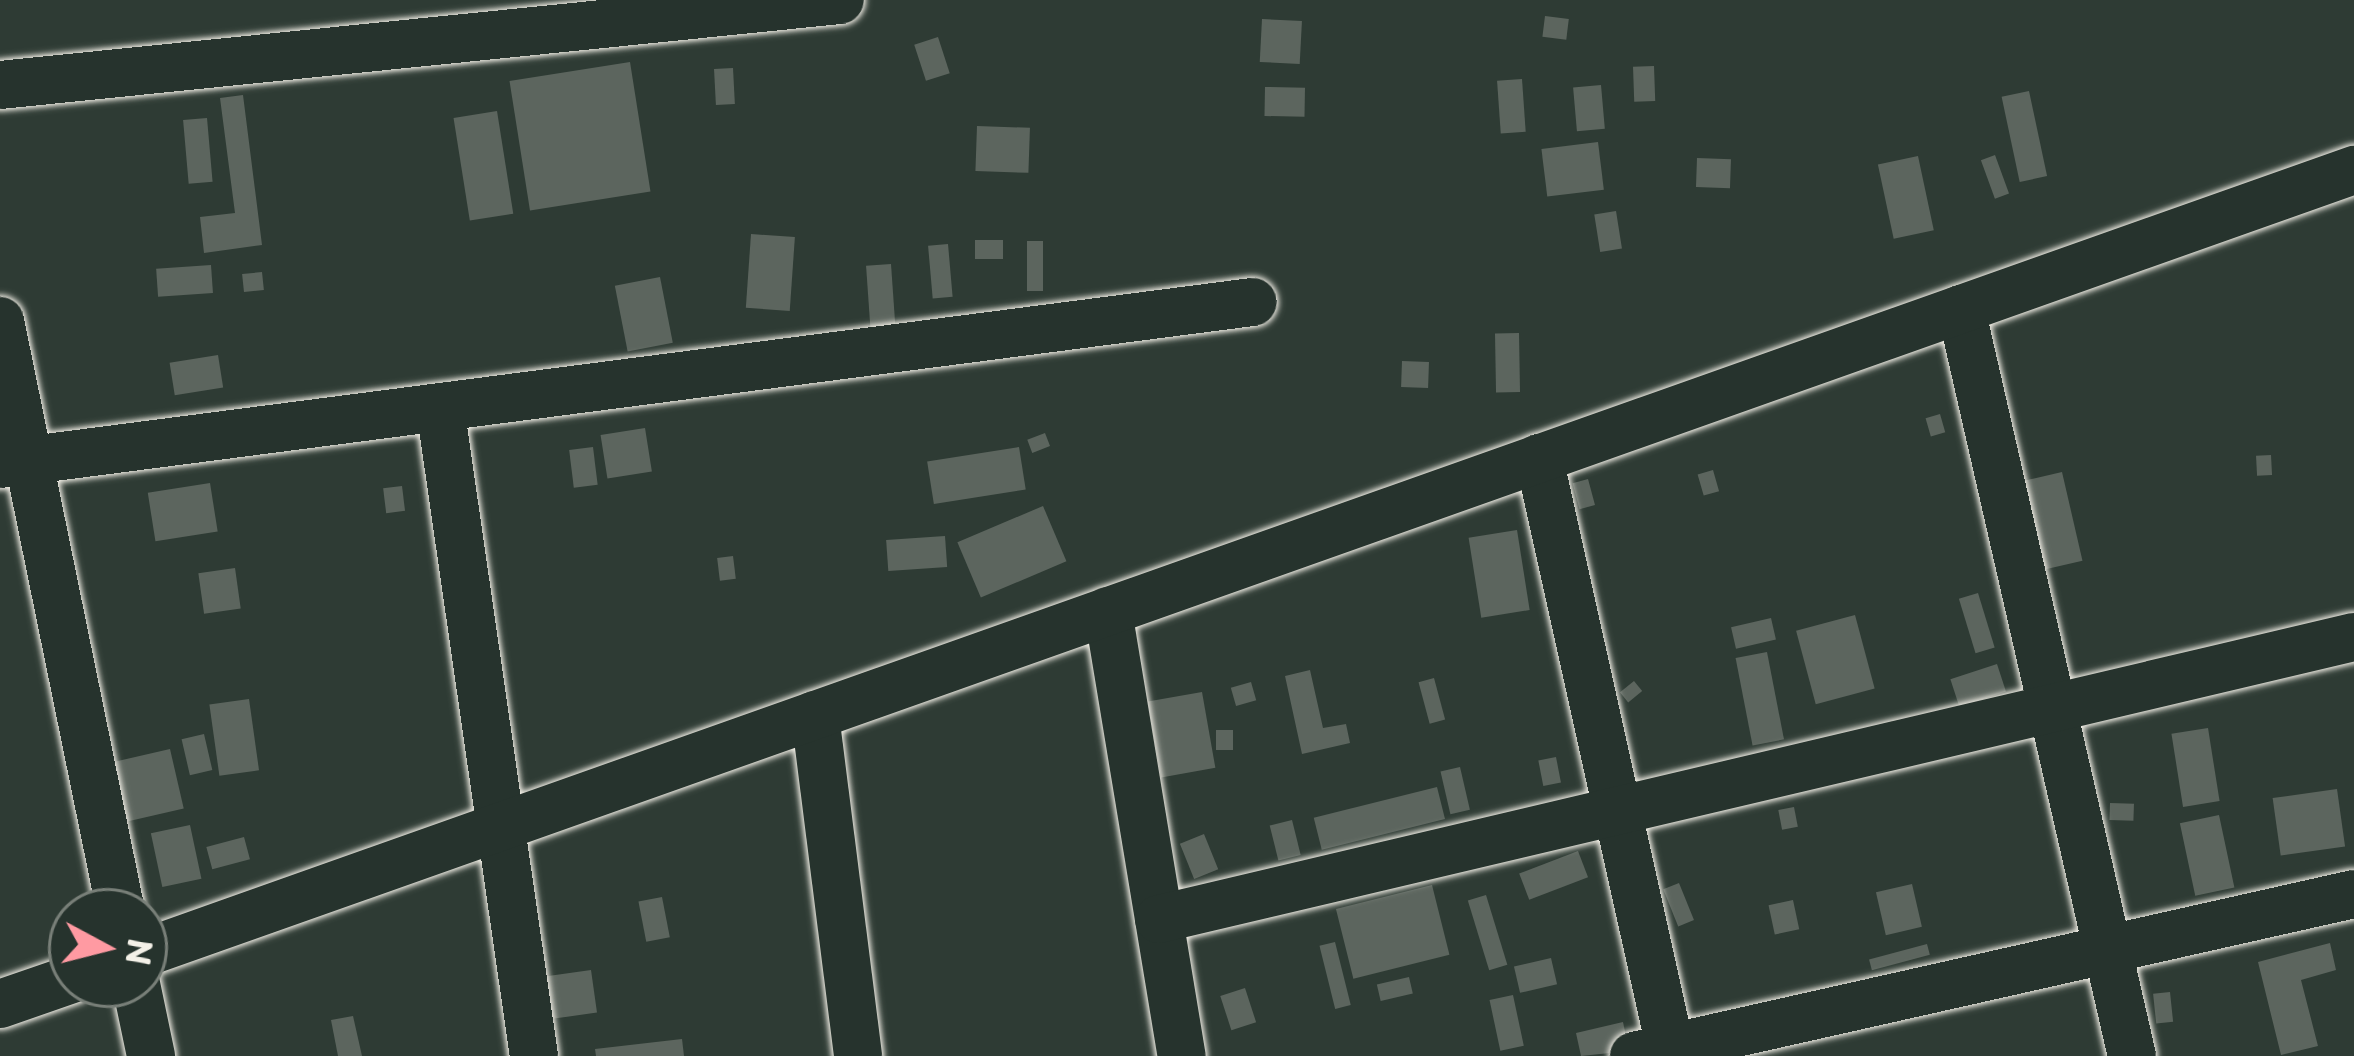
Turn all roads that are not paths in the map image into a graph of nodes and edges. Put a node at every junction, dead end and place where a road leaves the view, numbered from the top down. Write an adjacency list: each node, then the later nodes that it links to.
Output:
1 (840, 0): 2 (street)
2 (618, 10): 3 (street)
3 (0, 85)
4 (2354, 170): 6 (street)
5 (1253, 302): 8 (street)
6 (1960, 309): 9 (street); 13 (street)
7 (0, 321): 10 (street)
8 (440, 407): 10 (street); 16 (street)
9 (1539, 458): 11 (street); 15 (street)
10 (14, 462): 17 (street)
11 (1108, 611): 14 (street); 19 (street)
12 (2354, 637): 13 (street)
13 (2052, 708): 15 (street); 21 (street)
14 (815, 715): 16 (street); 28 (street)
15 (1618, 810): 19 (street); 25 (street)
16 (502, 826): 20 (street); 27 (street)
17 (116, 888)
18 (2354, 894): 21 (street)
19 (1159, 919): 29 (street)
20 (168, 944)
21 (2107, 950): 25 (street); 30 (street)
22 (48, 987): 23 (street)
23 (0, 1004)
24 (141, 1008): 26 (street)
25 (1659, 1053)
26 (151, 1056)
27 (534, 1056)
28 (858, 1056)
29 (1182, 1056)
30 (2132, 1056)

